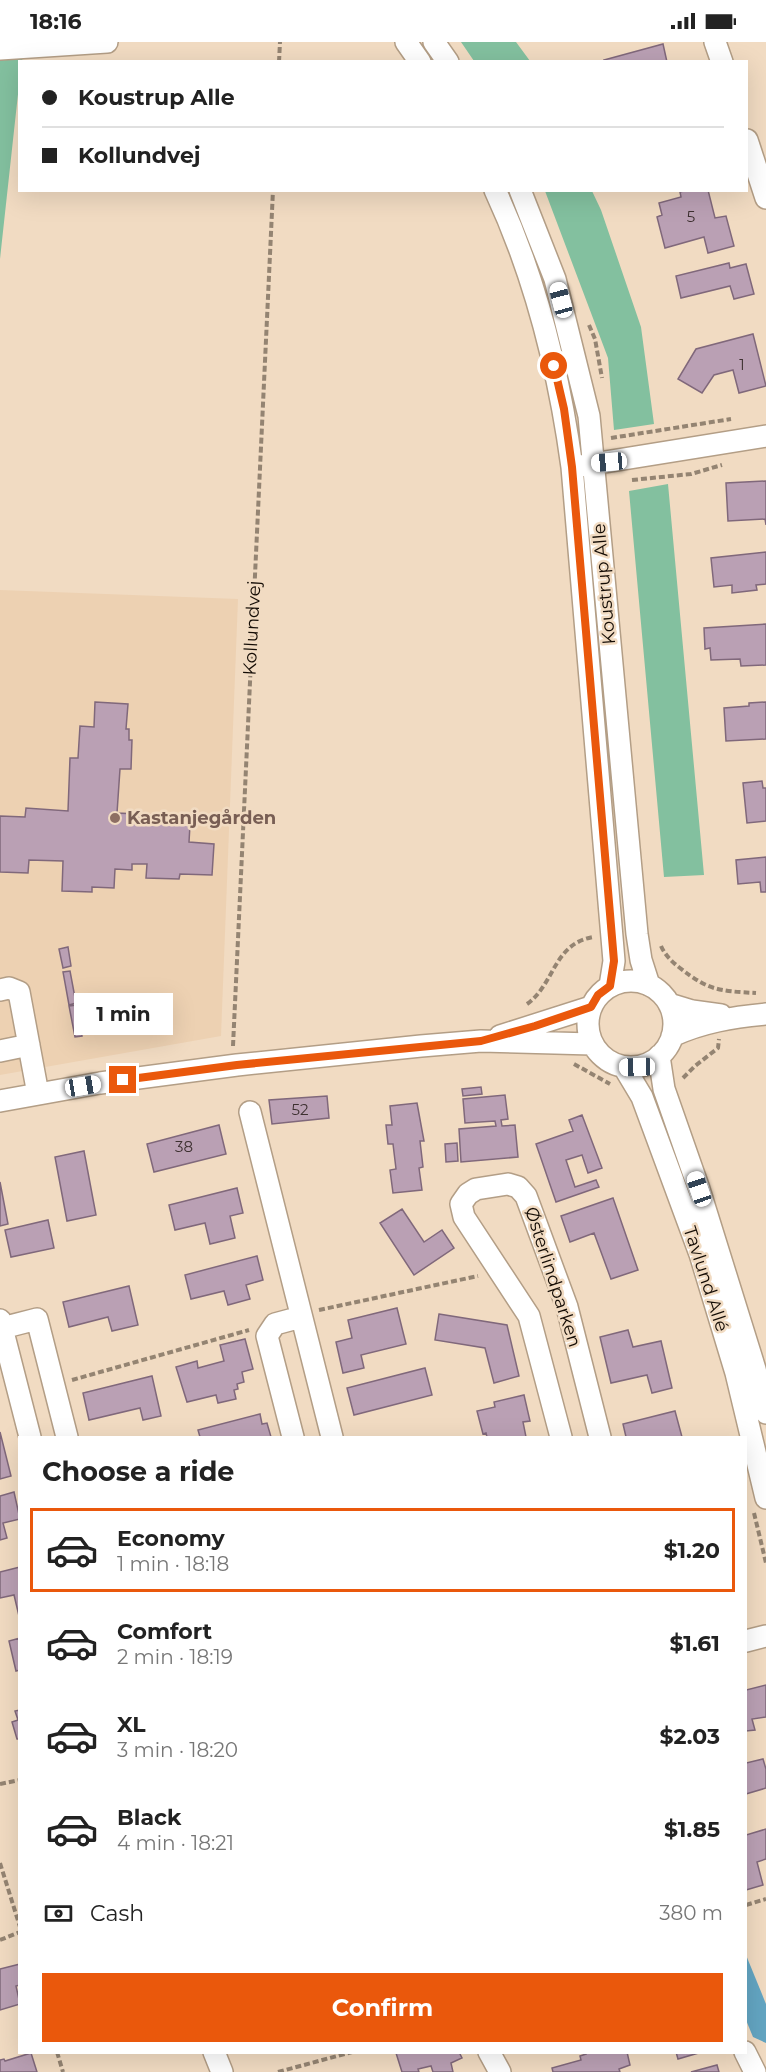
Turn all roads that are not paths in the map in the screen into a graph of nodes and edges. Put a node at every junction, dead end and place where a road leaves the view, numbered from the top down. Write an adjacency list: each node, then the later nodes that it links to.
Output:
1 (107, 42): 5 (street)
2 (406, 42): 6 (street)
3 (434, 42): 7 (street)
4 (715, 42): 8 (street)
5 (0, 49)
6 (419, 60)
7 (447, 60)
8 (721, 60)
9 (748, 143): 12 (street)
10 (496, 192): 14 (street, Koustrup Alle)
11 (521, 192): 14 (street, Koustrup Alle)
12 (766, 198)
13 (766, 436): 14 (street)
14 (583, 465): 15 (street, Koustrup Alle); 16 (street, Koustrup Alle)
15 (649, 985): 16 (street); 18 (street)
16 (610, 986): 19 (street)
17 (0, 990): 25 (street)
18 (669, 1004): 21 (street); 22 (street)
19 (591, 1007): 23 (street); 24 (street)
20 (766, 1014): 21 (street)
21 (723, 1018): 22 (street)
22 (672, 1036): 27 (street)
23 (481, 1041): 24 (street); 30 (street)
24 (592, 1044): 28 (street)
25 (29, 1045): 26 (street); 30 (street)
26 (0, 1051)
27 (659, 1056): 28 (street); 34 (street, Tavlund Allé)
28 (624, 1067): 34 (street, Tavlund Allé)
29 (6, 1093): 30 (street)
30 (38, 1094)
31 (250, 1112): 32 (street)
32 (302, 1317): 38 (street); 39 (street)
33 (1, 1324): 36 (street); 37 (street)
34 (752, 1370): 35 (street, Tavlund Allé); 42 (street, Tavlund Allé)
35 (766, 1413)
36 (30, 1436)
37 (67, 1436)
38 (293, 1436)
39 (332, 1436)
40 (561, 1436): 41 (street, Østerlindparken)
41 (600, 1436)
42 (760, 1505)
43 (766, 1636): 44 (street)
44 (747, 1641)
45 (215, 2054): 48 (street)
46 (490, 2054): 49 (street)
47 (747, 2054): 50 (street)
48 (222, 2072)
49 (500, 2072)
50 (755, 2072)

